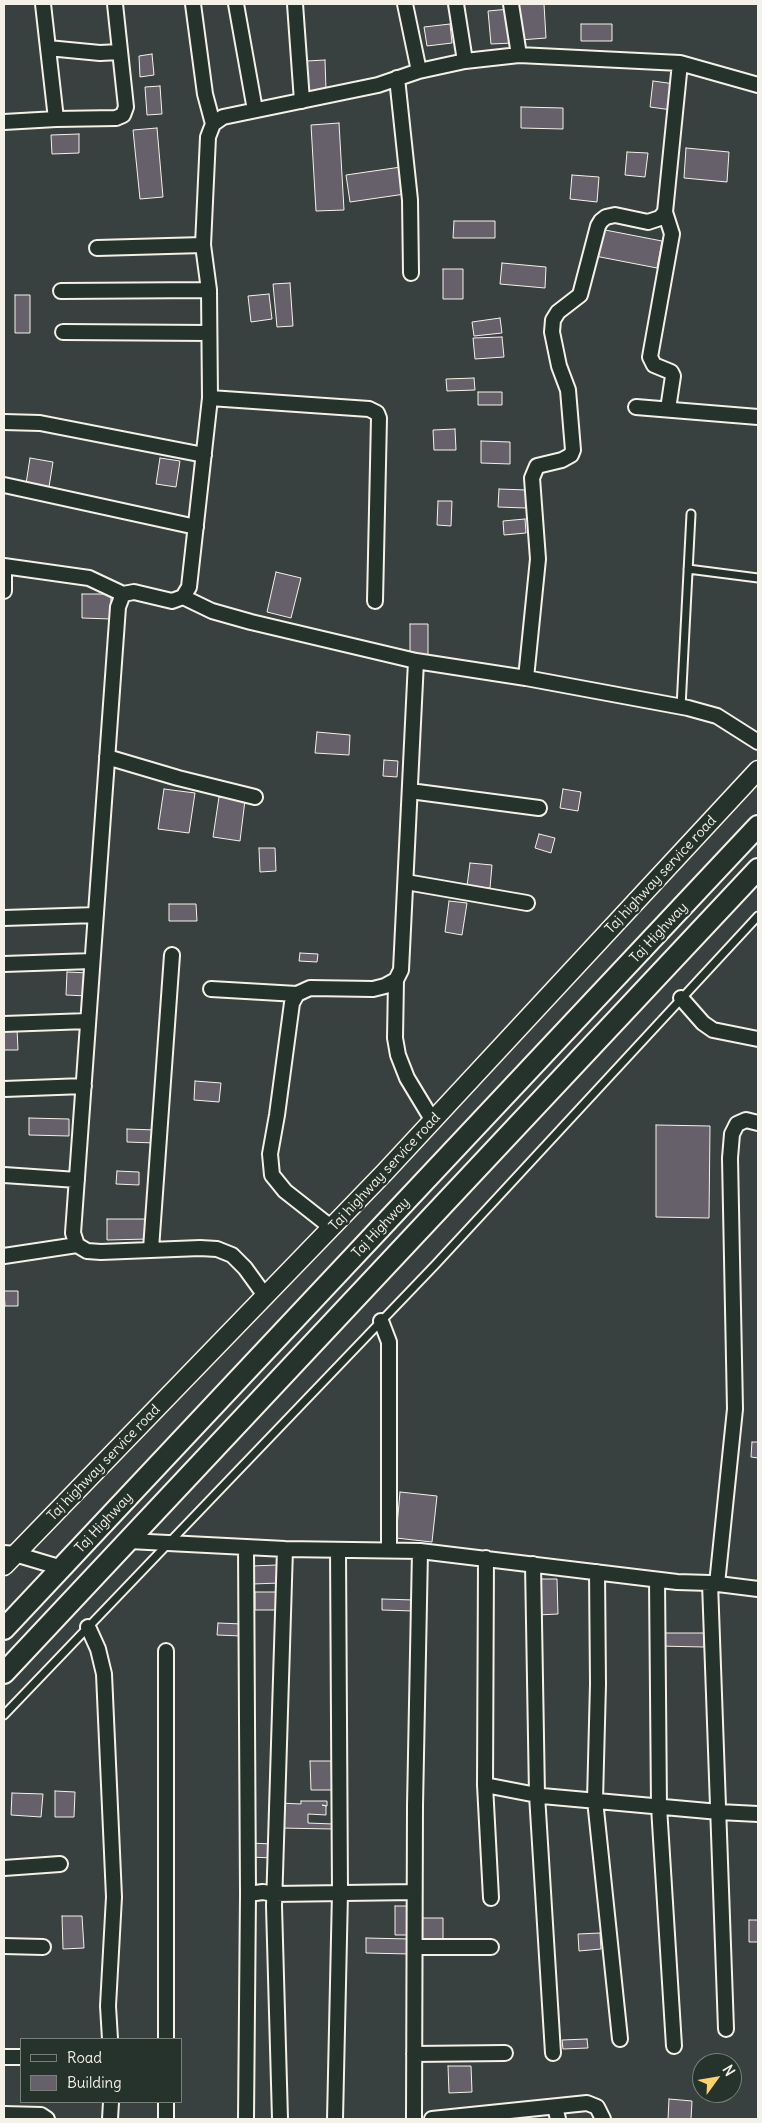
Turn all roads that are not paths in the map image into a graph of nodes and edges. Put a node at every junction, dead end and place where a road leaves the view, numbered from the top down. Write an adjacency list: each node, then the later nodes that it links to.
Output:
1 (43, 4): 9 (street)
2 (116, 4): 10 (street)
3 (193, 4): 21 (street)
4 (236, 4): 18 (street)
5 (295, 4): 17 (street)
6 (404, 4): 14 (street)
7 (456, 4): 12 (street)
8 (511, 4): 11 (street)
9 (48, 48): 10 (street); 19 (street)
10 (120, 52): 19 (street)
11 (519, 55): 12 (street); 13 (street)
12 (465, 61): 14 (street)
13 (680, 63): 16 (street); 22 (street)
14 (419, 71): 15 (street)
15 (397, 78): 17 (street); 25 (street)
16 (758, 85)
17 (302, 101): 18 (street)
18 (256, 110): 21 (street)
19 (56, 118): 20 (street)
20 (4, 122)
21 (213, 124): 23 (street)
22 (666, 212): 32 (street); 47 (street)
23 (203, 245): 24 (street); 26 (street)
24 (97, 248)
25 (411, 273)
26 (209, 290): 27 (street); 29 (street)
27 (61, 291)
28 (63, 332): 29 (street)
29 (209, 333): 30 (street)
30 (210, 398): 35 (street); 45 (street)
31 (636, 406): 32 (street)
32 (668, 409): 33 (street)
33 (758, 418)
34 (4, 422): 35 (street)
35 (204, 455): 38 (street)
36 (4, 485): 38 (street)
37 (692, 514): 40 (lane)
38 (196, 527): 44 (street)
39 (4, 567): 42 (street); 43 (street)
40 (688, 569): 41 (lane); 48 (lane)
41 (758, 578)
42 (4, 591)
43 (123, 594): 44 (street); 50 (street)
44 (183, 597): 46 (street)
45 (375, 601)
46 (416, 661): 47 (street); 52 (street)
47 (526, 678): 48 (street)
48 (681, 707): 49 (street)
49 (758, 742)
50 (107, 757): 53 (street); 59 (street)
51 (758, 770): 74 (street, Taj highway service road)
52 (410, 791): 54 (street); 57 (street)
53 (255, 797)
54 (539, 808)
55 (758, 826): 94 (main road, Taj Highway)
56 (758, 869): 84 (main road)
57 (406, 882): 58 (street); 65 (street)
58 (527, 903)
59 (96, 915): 61 (street); 63 (street)
60 (758, 916): 68 (lane)
61 (4, 918)
62 (172, 955): 80 (street)
63 (92, 961): 64 (street); 69 (street)
64 (4, 964)
65 (396, 980): 67 (street); 74 (street)
66 (211, 989): 67 (street)
67 (297, 994): 78 (street)
68 (681, 998): 71 (street); 83 (lane)
69 (88, 1021): 70 (street); 72 (street)
70 (4, 1024)
71 (758, 1039)
72 (84, 1086): 73 (street); 77 (street)
73 (4, 1089)
74 (433, 1120): 78 (street, Taj highway service road)
75 (758, 1123): 97 (street)
76 (4, 1175): 77 (street)
77 (77, 1180): 79 (street)
78 (332, 1228): 82 (street, Taj highway service road)
79 (77, 1245): 80 (street); 81 (street)
80 (151, 1249): 82 (street)
81 (4, 1256)
82 (266, 1297): 91 (street, Taj highway service road)
83 (381, 1321): 85 (lane); 89 (street)
84 (129, 1540): 85 (street); 102 (main road)
85 (168, 1543): 86 (street); 99 (lane)
86 (246, 1546): 87 (street); 114 (street)
87 (285, 1548): 88 (street); 115 (street)
88 (338, 1550): 89 (street); 113 (street)
89 (389, 1550): 90 (street)
90 (420, 1551): 92 (street); 112 (street)
91 (7, 1558): 94 (street)
92 (486, 1558): 93 (street); 104 (street)
93 (533, 1564): 95 (street); 105 (street)
94 (62, 1568): 100 (main road, Taj Highway)
95 (597, 1572): 96 (street); 106 (street)
96 (657, 1580): 97 (street); 107 (street)
97 (714, 1584): 98 (street); 108 (street)
98 (758, 1589)
99 (88, 1627): 103 (lane); 122 (street)
100 (4, 1629)
101 (166, 1650): 123 (street)
102 (4, 1673)
103 (4, 1715)
104 (485, 1785): 105 (street); 116 (street)
105 (537, 1795): 106 (street); 127 (street)
106 (596, 1800): 107 (street); 124 (street)
107 (659, 1807): 108 (street); 125 (street)
108 (719, 1812): 109 (street); 121 (street)
109 (758, 1814)
110 (60, 1864): 111 (street)
111 (4, 1868)
112 (414, 1892): 113 (street); 119 (street)
113 (340, 1893): 115 (street); 140 (street)
114 (248, 1894): 115 (street); 138 (street)
115 (274, 1894): 139 (street)
116 (491, 1898)
117 (4, 1946): 118 (street)
118 (43, 1947)
119 (415, 1947): 120 (street); 128 (street)
120 (491, 1947)
121 (726, 2029)
122 (110, 2038)
123 (166, 2038)
124 (620, 2039)
125 (674, 2046)
126 (505, 2053): 128 (street)
127 (553, 2053)
128 (414, 2054): 141 (street)
129 (4, 2057): 130 (street)
130 (20, 2057)
131 (111, 2103): 136 (street)
132 (166, 2103): 137 (street)
133 (557, 2113): 142 (street); 143 (street)
134 (4, 2114): 135 (street)
135 (47, 2119)
136 (110, 2119)
137 (166, 2119)
138 (246, 2119)
139 (280, 2119)
140 (335, 2119)
141 (414, 2119)
142 (432, 2119)
143 (603, 2119)

